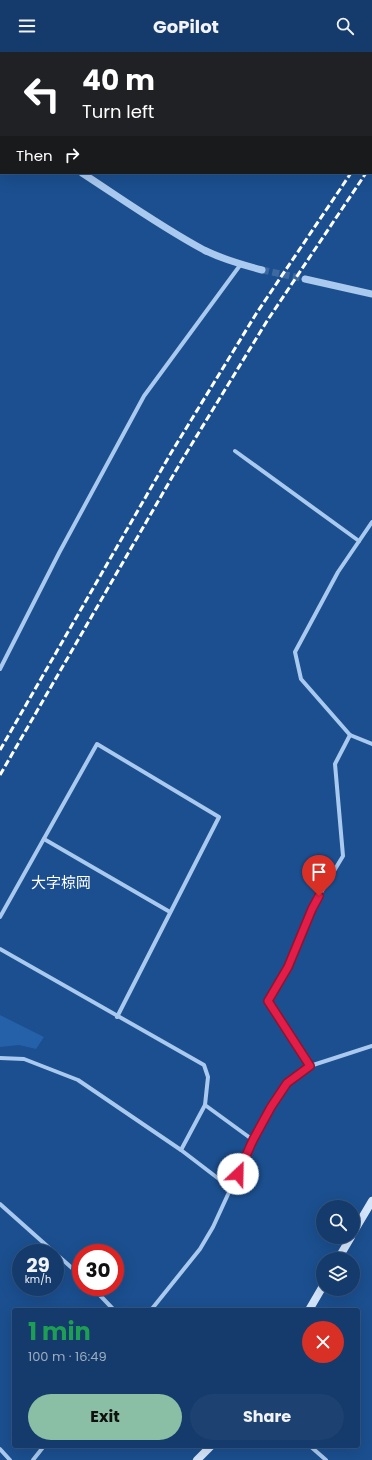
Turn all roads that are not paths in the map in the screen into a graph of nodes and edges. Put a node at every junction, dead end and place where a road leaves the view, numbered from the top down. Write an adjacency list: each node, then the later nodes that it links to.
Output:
1 (84, 174): 2 (street)
2 (240, 264): 3 (street); 9 (street)
3 (262, 270)
4 (305, 279): 5 (street)
5 (372, 294)
6 (235, 451): 8 (street)
7 (372, 522): 8 (street)
8 (359, 541): 10 (street)
9 (0, 669)
10 (350, 735): 11 (street); 19 (street)
11 (372, 744)
12 (44, 839): 13 (street); 13 (street); 14 (street)
13 (170, 912): 16 (street)
14 (0, 918)
15 (0, 949): 16 (street)
16 (117, 1017): 20 (street)
17 (372, 1046): 19 (street)
18 (0, 1058): 22 (street)
19 (310, 1066): 21 (street)
20 (205, 1105): 21 (street); 22 (street)
21 (253, 1140): 23 (street)
22 (181, 1150): 23 (street)
23 (232, 1189): 33 (street)
24 (372, 1201): 26 (main road)
25 (0, 1204): 27 (street)
26 (360, 1221)
27 (45, 1244)
28 (64, 1261): 29 (street)
29 (72, 1268)
30 (101, 1296): 32 (street)
31 (317, 1296): 34 (main road)
32 (112, 1308)
33 (153, 1308)
34 (310, 1308)
35 (42, 1448): 40 (street)
36 (209, 1448): 41 (main road)
37 (312, 1448): 42 (street)
38 (0, 1449): 39 (street)
39 (10, 1460)
40 (33, 1460)
41 (197, 1460)
42 (326, 1460)

